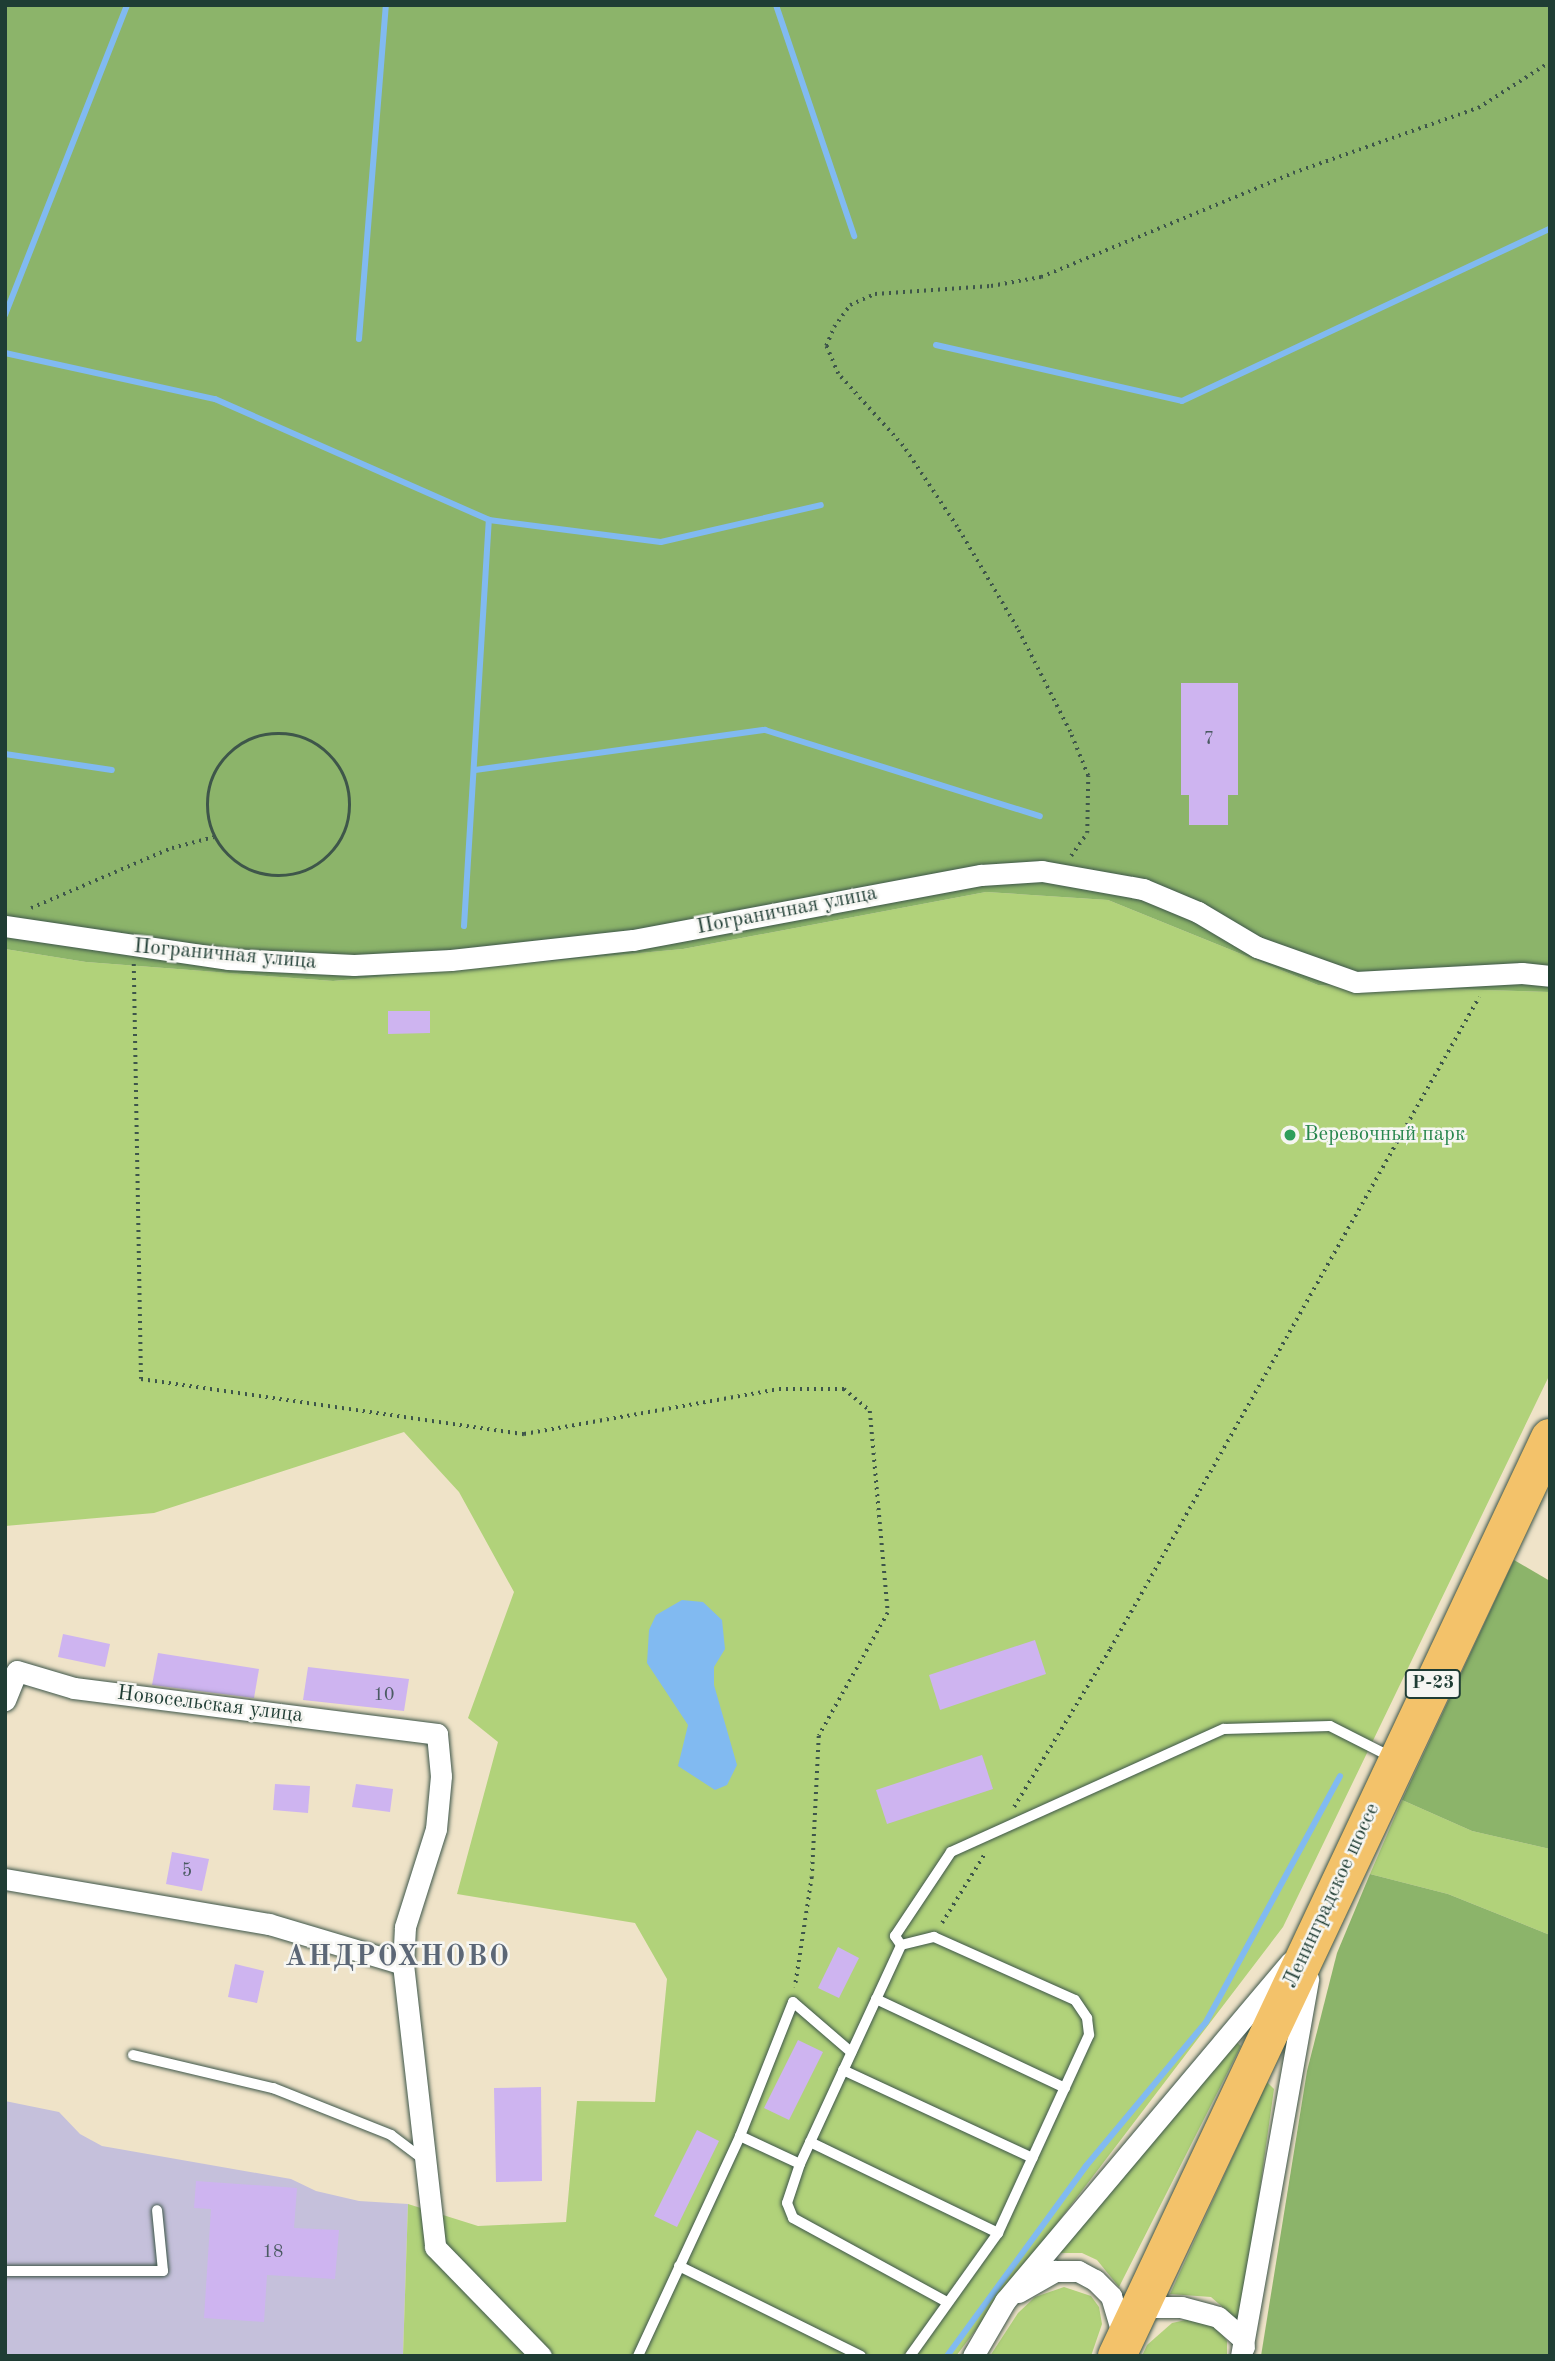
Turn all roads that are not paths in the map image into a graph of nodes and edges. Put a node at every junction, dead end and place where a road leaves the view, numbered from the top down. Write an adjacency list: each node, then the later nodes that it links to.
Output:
1 (5, 926): 2 (street, Пограничная улица)
2 (1550, 976)
3 (1550, 1438): 5 (highway, Ленинградское шоссе / Р-23)
4 (5, 1700): 9 (street, Новосельская улица)
5 (1397, 1760): 7 (highway, Ленинградское шоссе / Р-23); 8 (lane)
6 (5, 1878): 9 (street)
7 (1316, 1930): 24 (street); 26 (highway, Ленинградское шоссе / Р-23); 27 (street)
8 (901, 1945): 10 (lane); 14 (lane)
9 (403, 1964): 17 (street)
10 (876, 1999): 11 (lane); 14 (lane)
11 (851, 2052): 13 (lane); 15 (lane)
12 (133, 2054): 17 (lane)
13 (843, 2070): 16 (lane); 18 (lane)
14 (1065, 2088): 18 (lane)
15 (740, 2136): 19 (lane); 22 (lane)
16 (810, 2142): 19 (lane); 21 (lane)
17 (421, 2158): 28 (street)
18 (1033, 2158): 21 (lane)
19 (800, 2164): 25 (lane)
20 (157, 2210): 23 (lane)
21 (998, 2233): 25 (lane)
22 (679, 2266): 29 (lane); 30 (lane)
23 (5, 2271)
24 (1005, 2301): 26 (street); 32 (street)
25 (947, 2302): 31 (lane)
26 (1127, 2334): 27 (street)
27 (1243, 2351)
28 (533, 2354)
29 (638, 2356)
30 (861, 2356)
31 (910, 2356)
32 (973, 2356)

